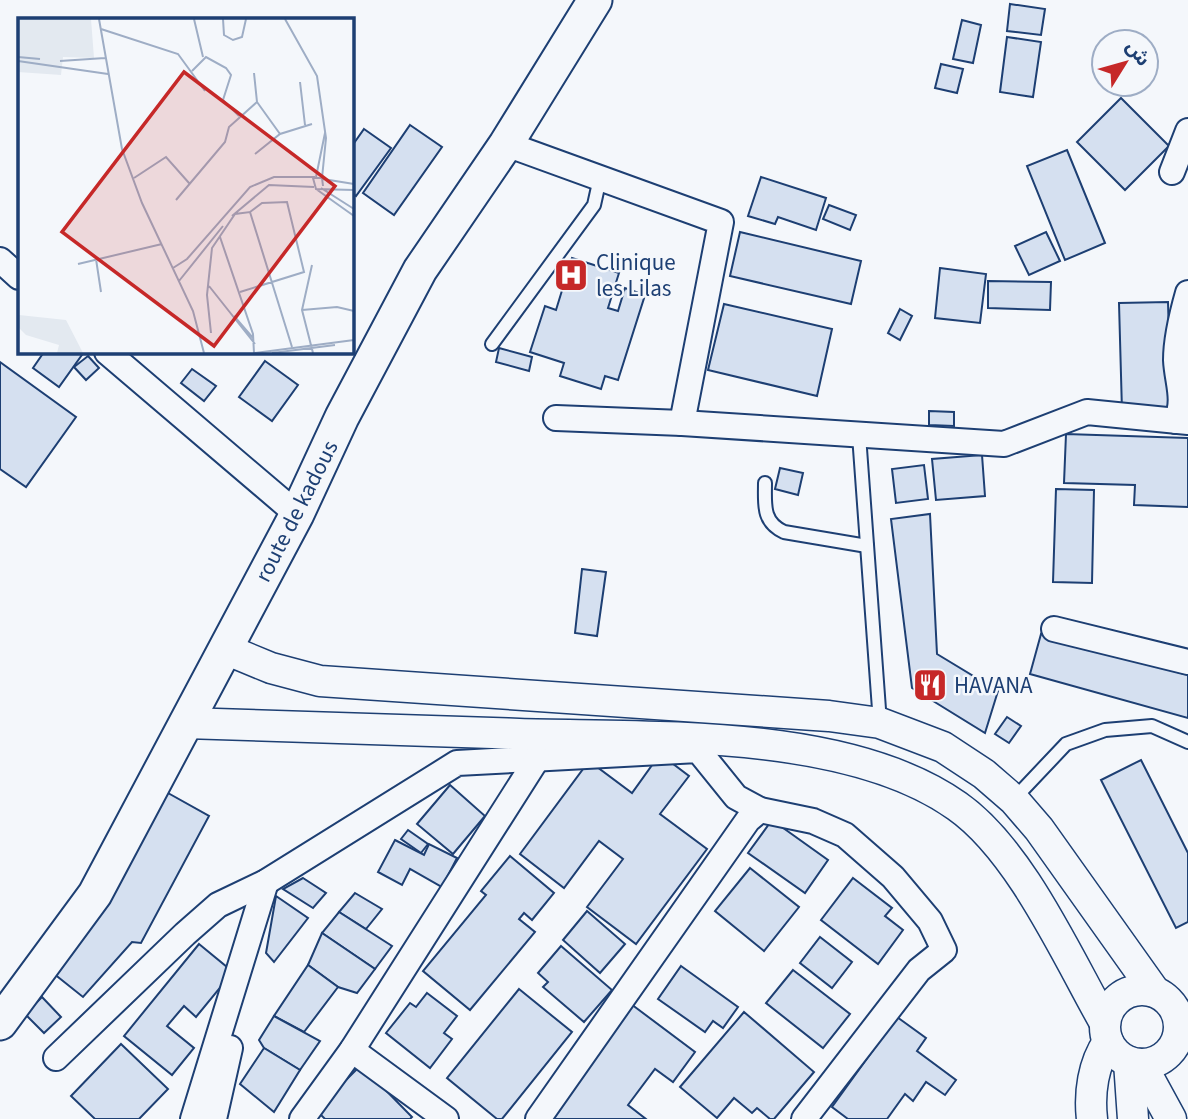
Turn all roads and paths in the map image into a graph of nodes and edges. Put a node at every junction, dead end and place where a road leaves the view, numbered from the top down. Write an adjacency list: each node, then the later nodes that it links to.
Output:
1 (595, 0): 3 (main road, route de kadous)
2 (1188, 131): 4 (street)
3 (506, 144): 5 (street); 16 (main road, route de kadous)
4 (1172, 172)
5 (600, 178): 9 (lane); 13 (street)
6 (0, 260): 7 (street)
7 (18, 276)
8 (1188, 293): 12 (street)
9 (492, 344)
10 (109, 354): 16 (street)
11 (556, 418): 13 (street)
12 (1182, 422): 14 (street)
13 (682, 423): 14 (street)
14 (859, 435): 17 (lane)
15 (765, 483): 17 (lane)
16 (298, 514): 19 (main road, route de kadous)
17 (867, 546): 22 (lane)
18 (1054, 629): 20 (street)
19 (225, 649): 21 (main road, route de kadous); 22 (street)
20 (1188, 662)
21 (185, 723): 29 (main road, route de kadous); 31 (street)
22 (880, 723): 25 (street)
23 (1188, 742): 25 (lane)
24 (537, 759): 26 (street); 27 (street); 32 (street)
25 (1014, 800): 28 (street)
26 (760, 810): 38 (street); 39 (street)
27 (266, 882): 33 (street); 34 (street); 35 (street)
28 (1168, 991): 30 (street); 31 (street)
29 (0, 1023)
30 (1183, 1038): 31 (street)
31 (1121, 1048): 40 (street); 41 (street); 42 (street)
32 (352, 1050): 36 (street); 37 (street)
33 (57, 1058)
34 (193, 1119)
35 (214, 1119)
36 (302, 1119)
37 (446, 1119)
38 (538, 1119)
39 (804, 1119)
40 (1092, 1119)
41 (1133, 1119)
42 (1171, 1119)

